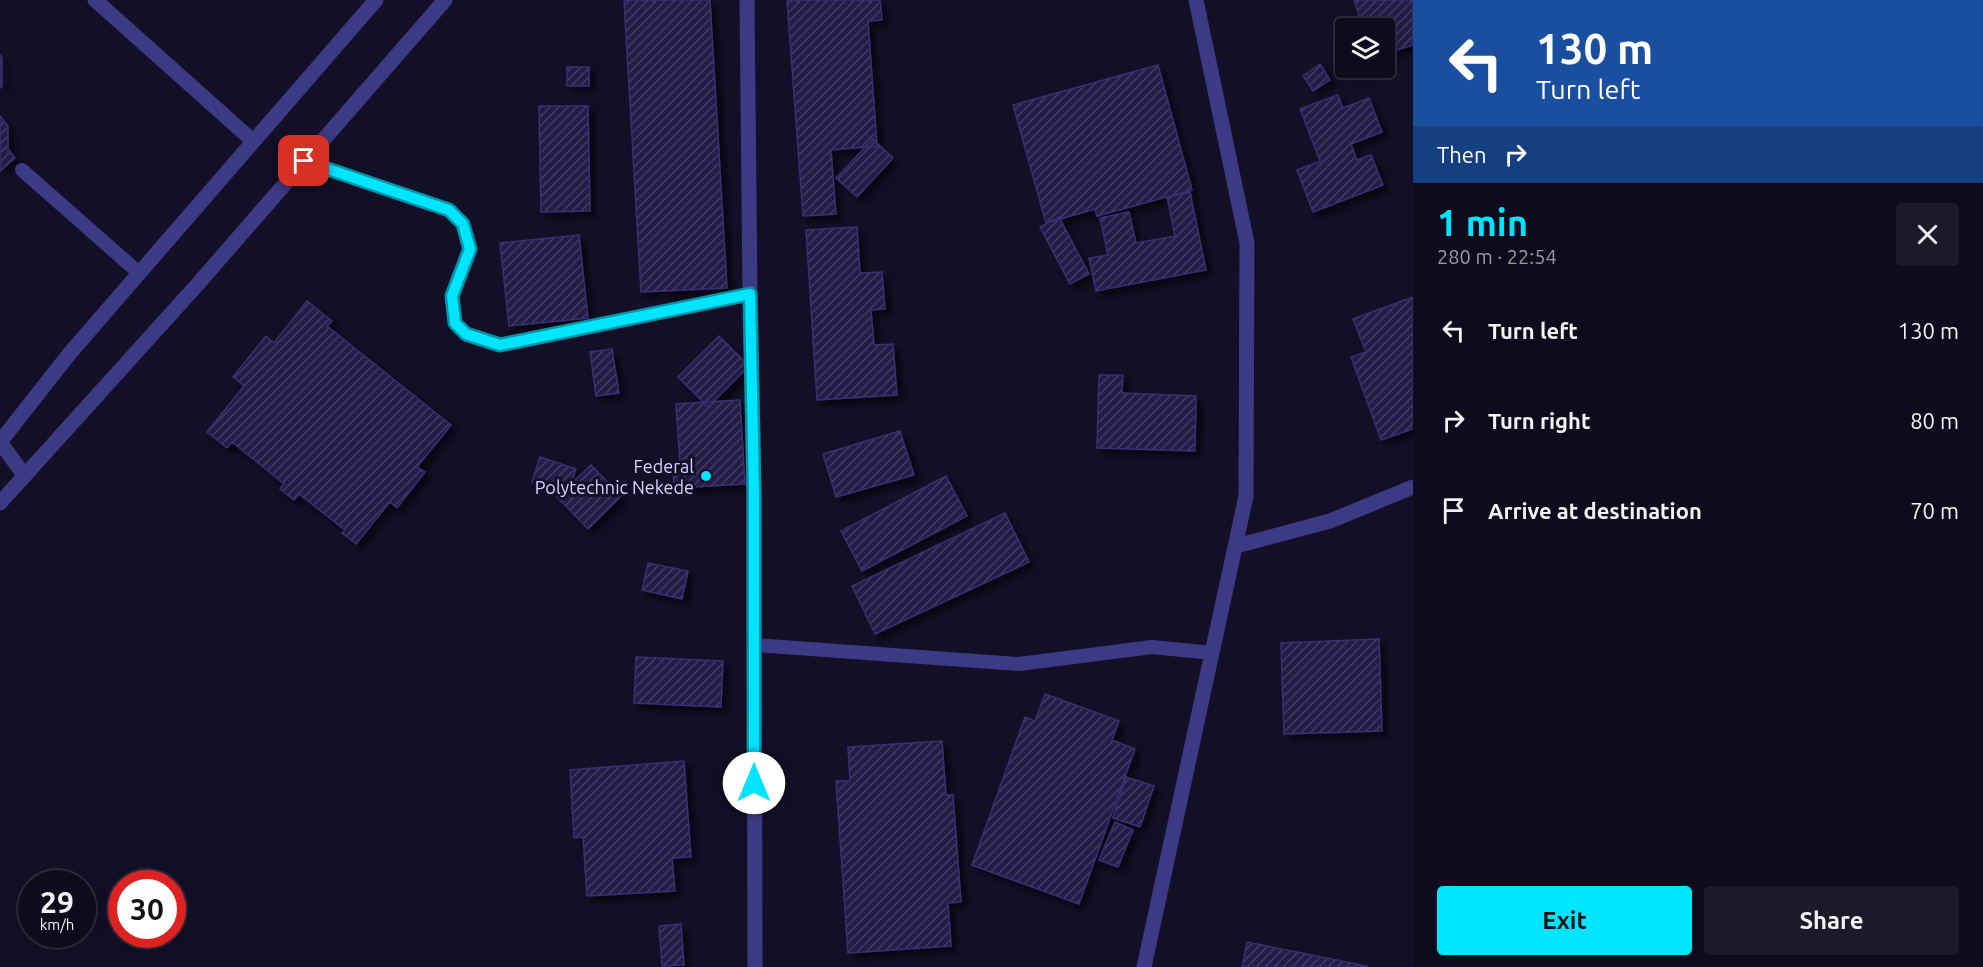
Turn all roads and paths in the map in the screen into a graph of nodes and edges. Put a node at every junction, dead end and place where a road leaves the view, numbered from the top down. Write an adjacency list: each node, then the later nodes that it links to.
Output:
1 (95, 0): 6 (street)
2 (376, 0): 6 (street)
3 (445, 0): 7 (street)
4 (747, 0): 10 (street)
5 (1196, 0): 15 (street)
6 (254, 141): 9 (street)
7 (304, 161): 10 (lane); 12 (street)
8 (22, 170): 9 (lane)
9 (139, 273): 11 (street)
10 (750, 294): 16 (street)
11 (0, 442): 12 (street)
12 (24, 475): 14 (street)
13 (1412, 488): 15 (street)
14 (0, 503)
15 (1236, 546): 17 (street)
16 (754, 645): 17 (lane); 18 (street)
17 (1212, 653): 19 (street)
18 (755, 967)
19 (1144, 967)

